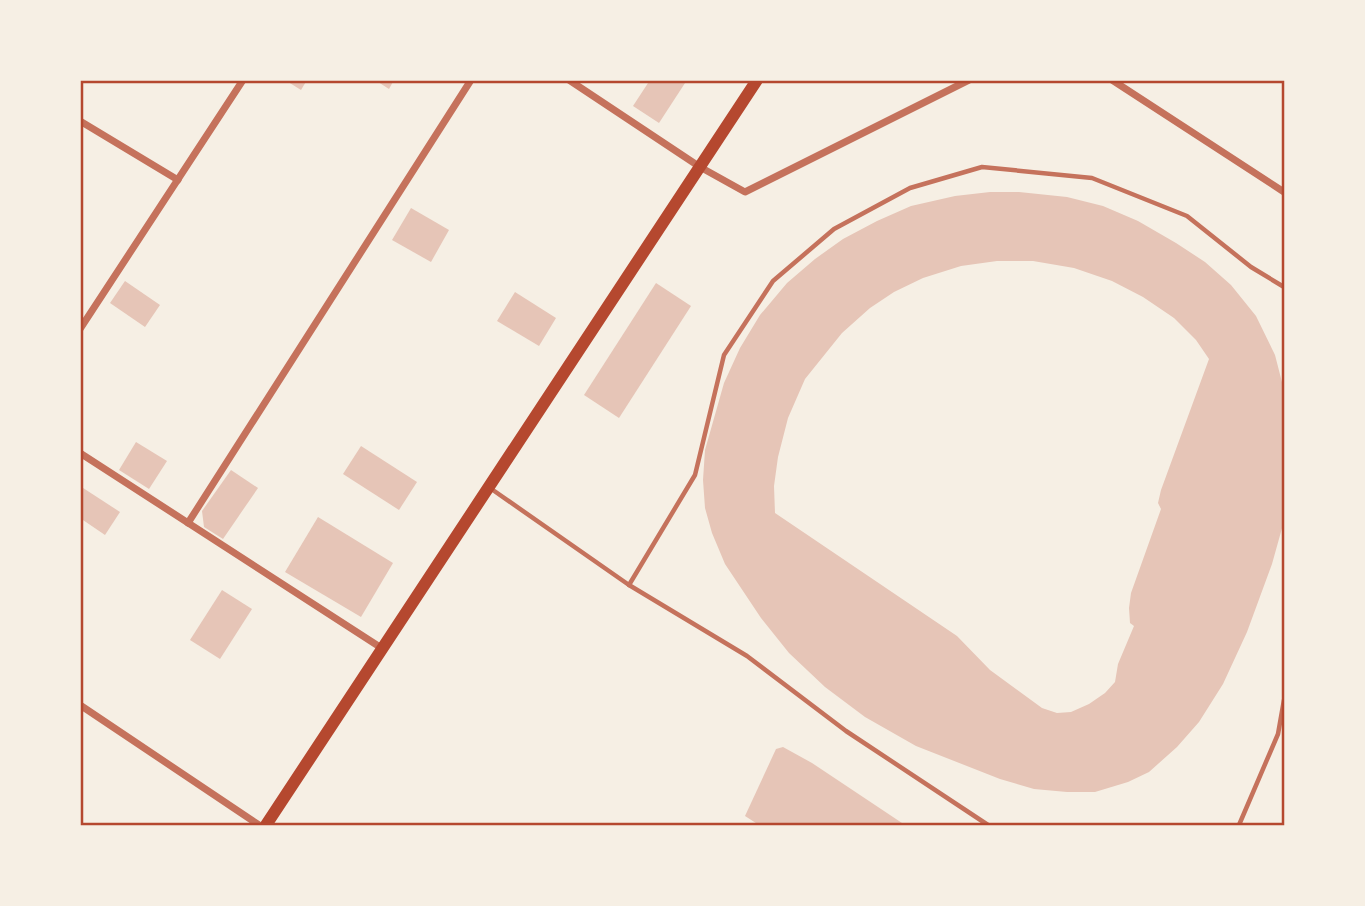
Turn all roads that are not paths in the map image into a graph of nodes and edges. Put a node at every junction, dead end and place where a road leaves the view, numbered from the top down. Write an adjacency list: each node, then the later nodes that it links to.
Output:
1 (243, 80): 9 (street)
2 (471, 80): 15 (street)
3 (569, 80): 8 (street)
4 (757, 80): 8 (main road)
5 (969, 80): 8 (street)
6 (1112, 80): 10 (street)
7 (80, 121): 9 (street)
8 (700, 167): 14 (main road)
9 (177, 180): 12 (street)
10 (1284, 192)
11 (1284, 287): 16 (lane)
12 (80, 329)
13 (80, 453): 15 (street)
14 (489, 487): 16 (lane); 17 (main road)
15 (188, 523): 17 (street)
16 (629, 585): 22 (lane)
17 (383, 649): 21 (main road)
18 (1284, 701): 23 (lane)
19 (80, 705): 20 (street)
20 (259, 825)
21 (266, 825)
22 (988, 825)
23 (1239, 825)

